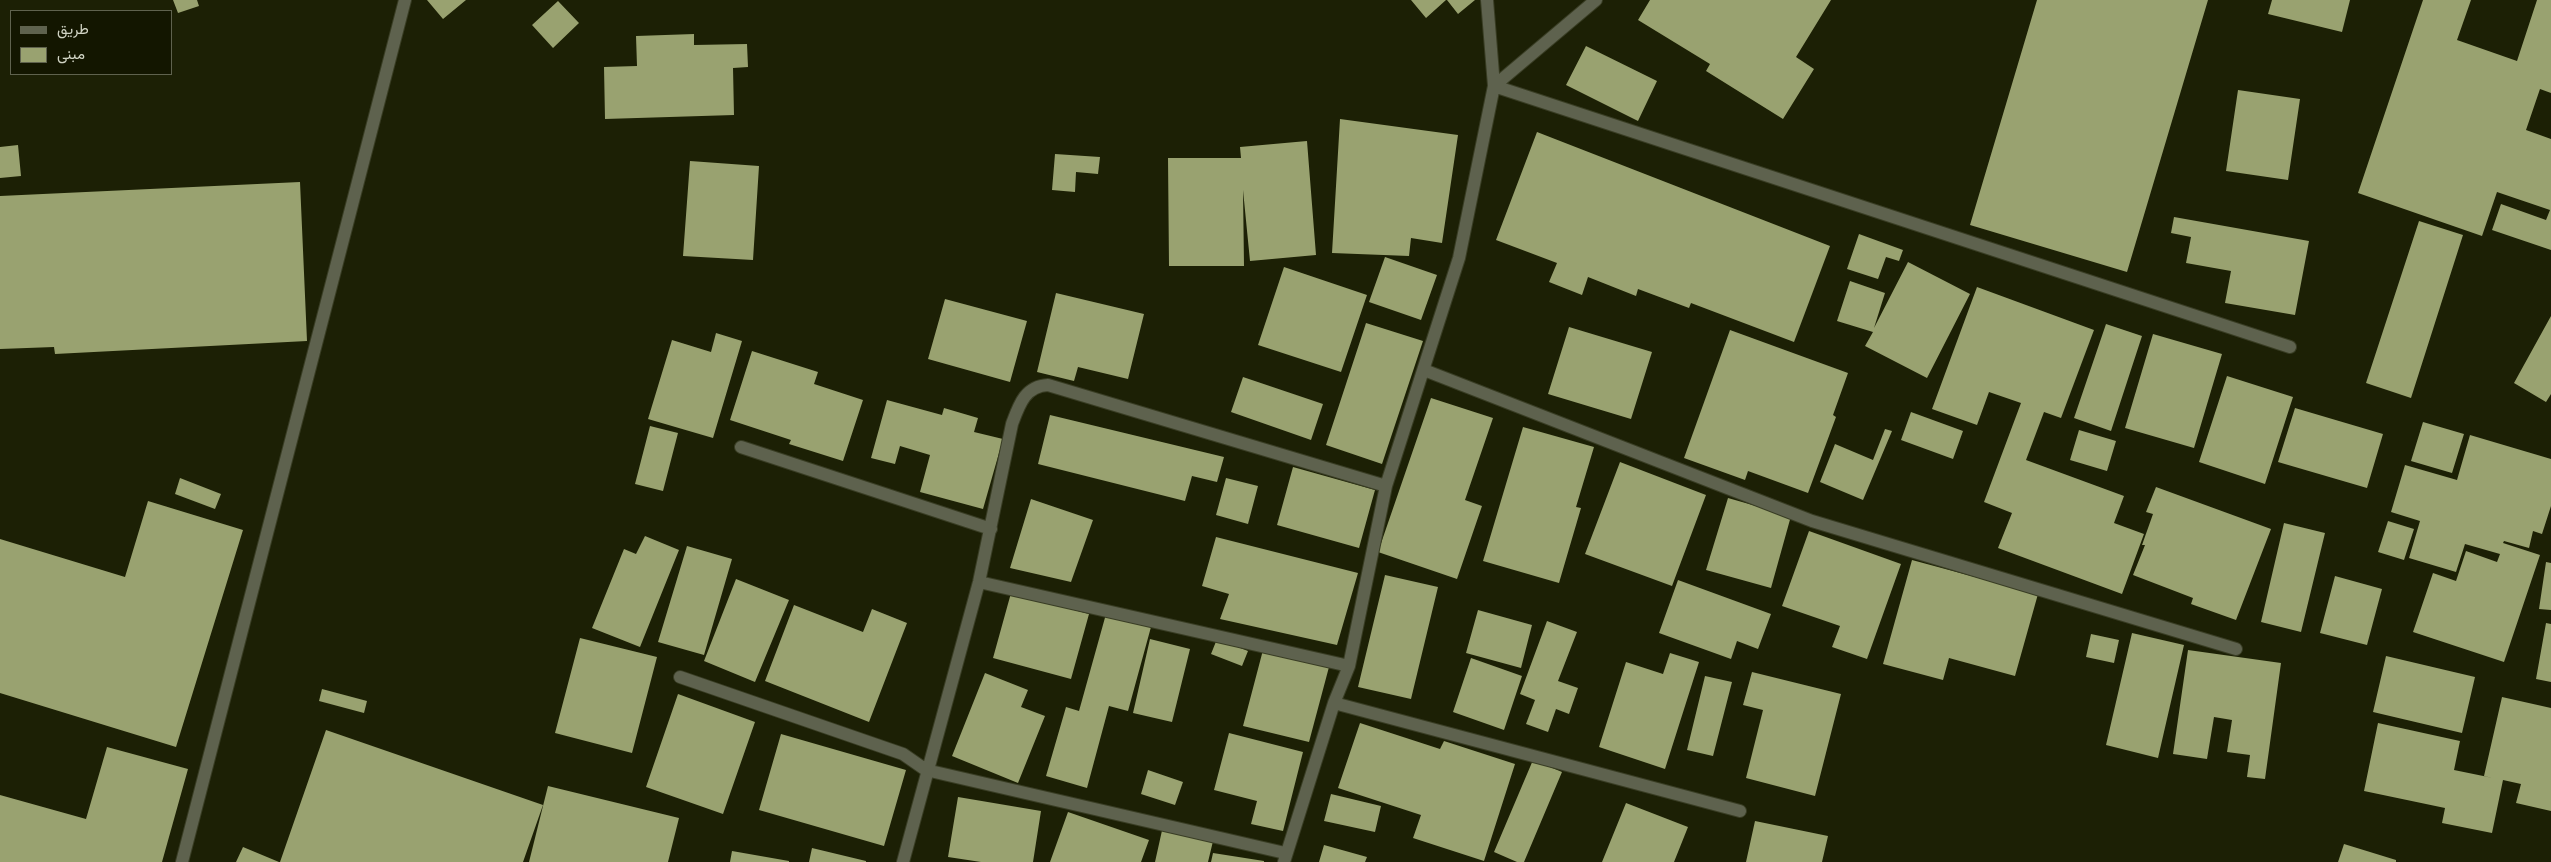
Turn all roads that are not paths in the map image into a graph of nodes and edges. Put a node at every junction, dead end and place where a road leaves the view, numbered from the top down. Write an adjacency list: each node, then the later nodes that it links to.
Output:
1 (405, 0): 18 (street)
2 (1487, 0): 4 (street)
3 (1596, 0): 4 (street)
4 (1494, 86): 5 (street); 6 (street)
5 (2290, 347)
6 (1424, 370): 8 (street); 11 (street)
7 (741, 447): 9 (street)
8 (1386, 486): 9 (street); 12 (street)
9 (991, 529): 10 (street)
10 (979, 582): 12 (street); 15 (street)
11 (2236, 649)
12 (1349, 666): 14 (street)
13 (680, 677): 15 (street)
14 (1334, 703): 16 (street); 17 (street)
15 (926, 770): 17 (street); 19 (street)
16 (1740, 811)
17 (1284, 858)
18 (182, 862)
19 (902, 862)

